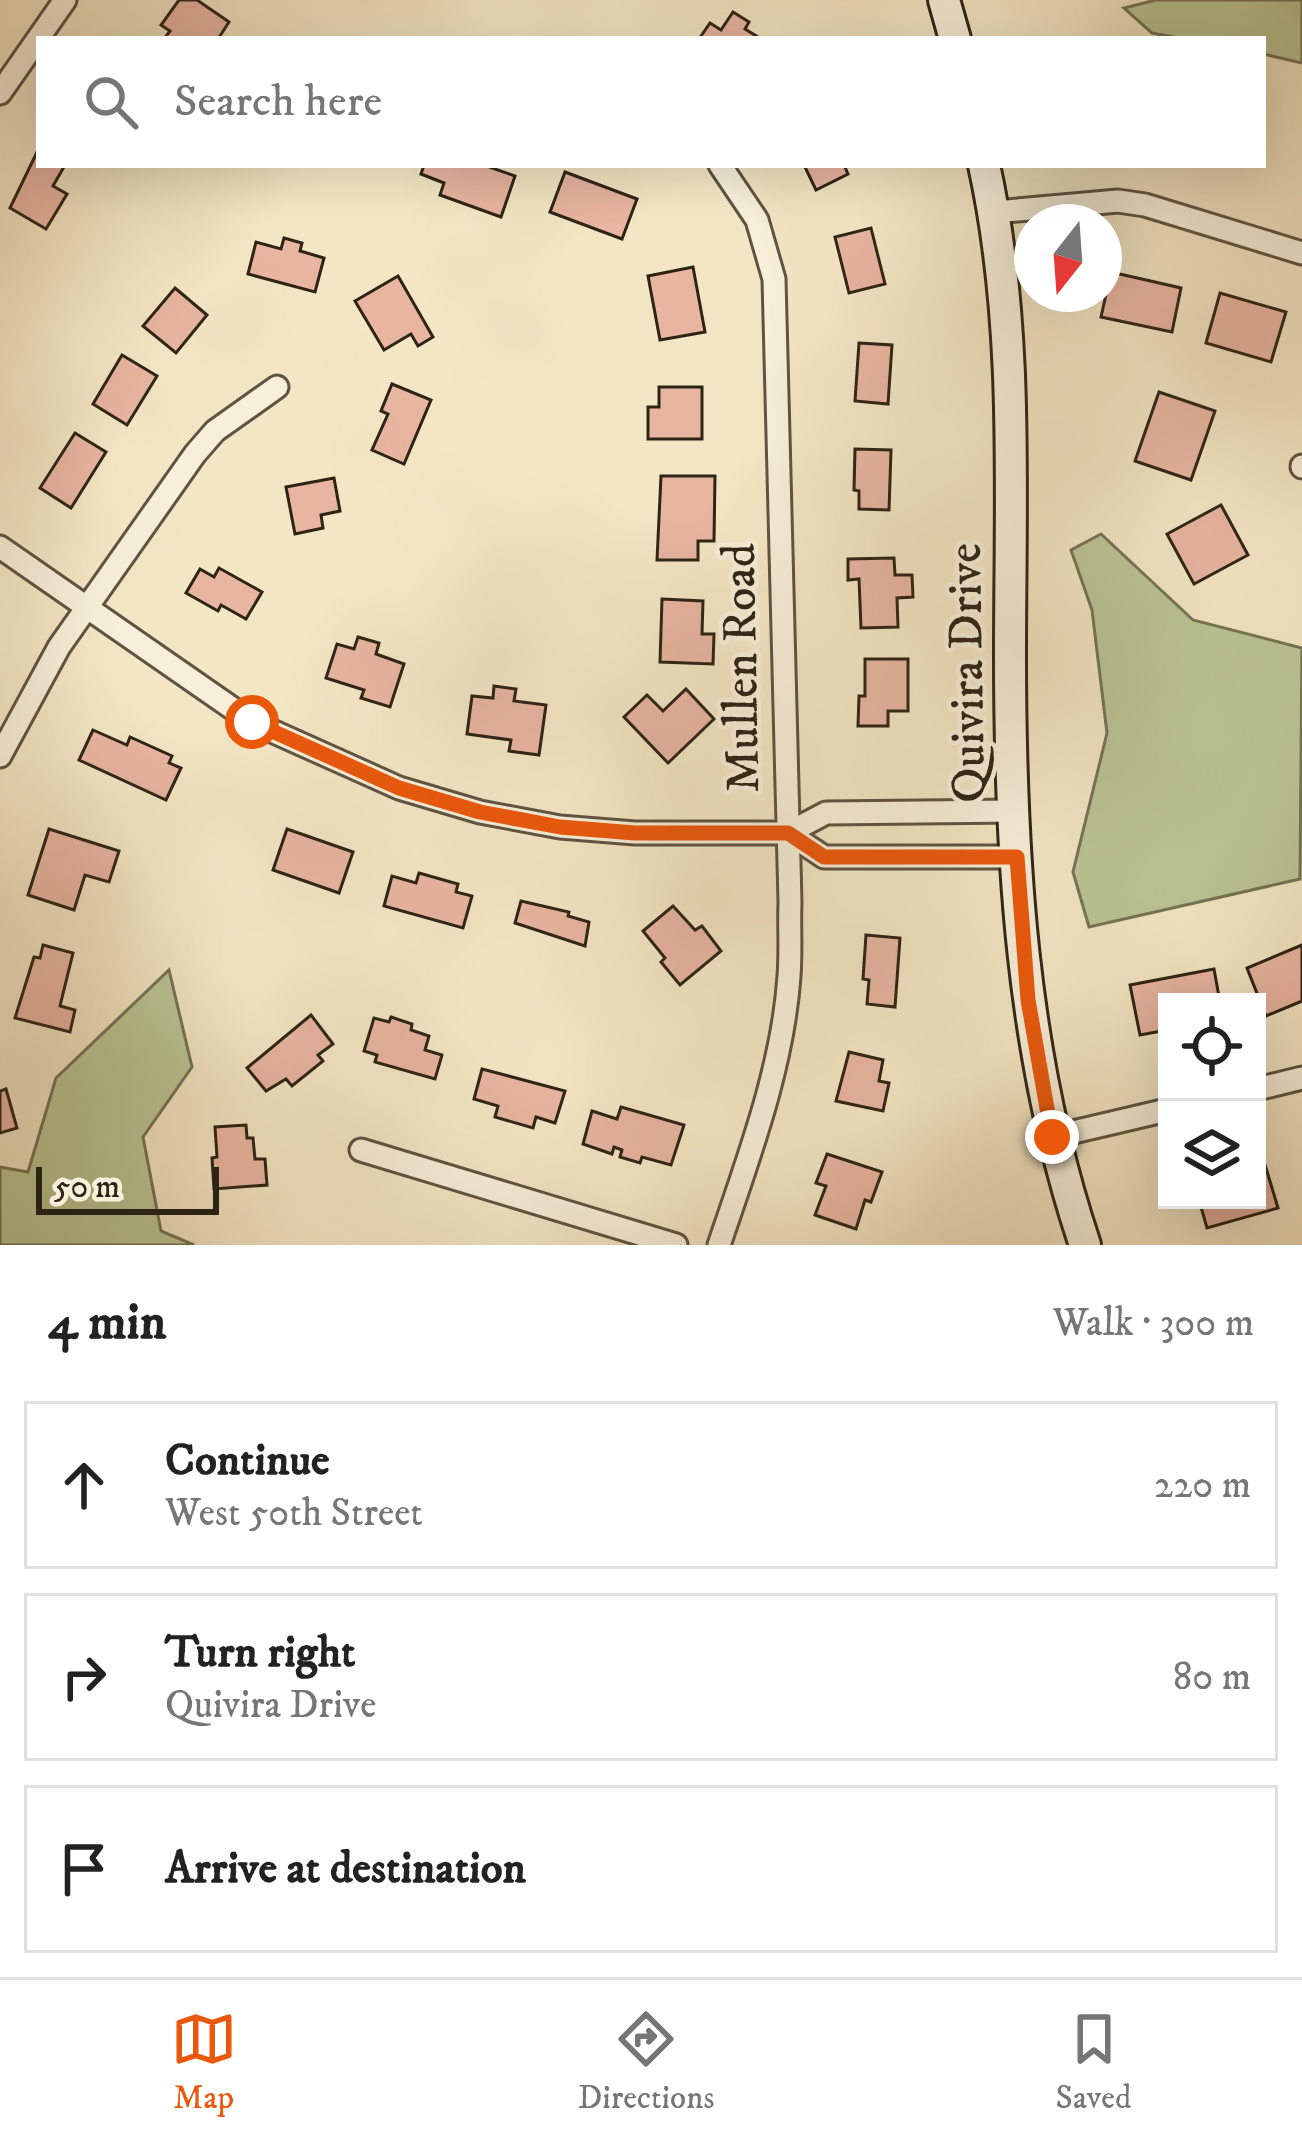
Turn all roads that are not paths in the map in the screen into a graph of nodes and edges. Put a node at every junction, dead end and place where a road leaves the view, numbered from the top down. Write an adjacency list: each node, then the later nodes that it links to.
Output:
1 (65, 0): 3 (street)
2 (944, 0): 4 (main road)
3 (40, 36)
4 (954, 36)
5 (36, 41): 6 (street)
6 (0, 93)
7 (722, 168): 16 (street, Mullen Road)
8 (985, 168): 9 (main road, Quivira Drive)
9 (994, 212): 10 (street); 15 (main road, Quivira Drive)
10 (1302, 253)
11 (277, 386): 13 (street)
12 (0, 548): 13 (street)
13 (88, 610): 14 (street); 16 (street)
14 (0, 756)
15 (1015, 811): 16 (street); 17 (main road, Quivira Drive)
16 (788, 833): 17 (street); 24 (street, Mullen Road)
17 (1017, 857): 21 (main road, Quivira Drive)
18 (1302, 1078): 19 (street)
19 (1266, 1087)
20 (1158, 1112): 21 (street)
21 (1052, 1137): 25 (main road, Quivira Drive)
22 (361, 1150): 23 (street)
23 (676, 1245)
24 (719, 1245)
25 (1085, 1245)

